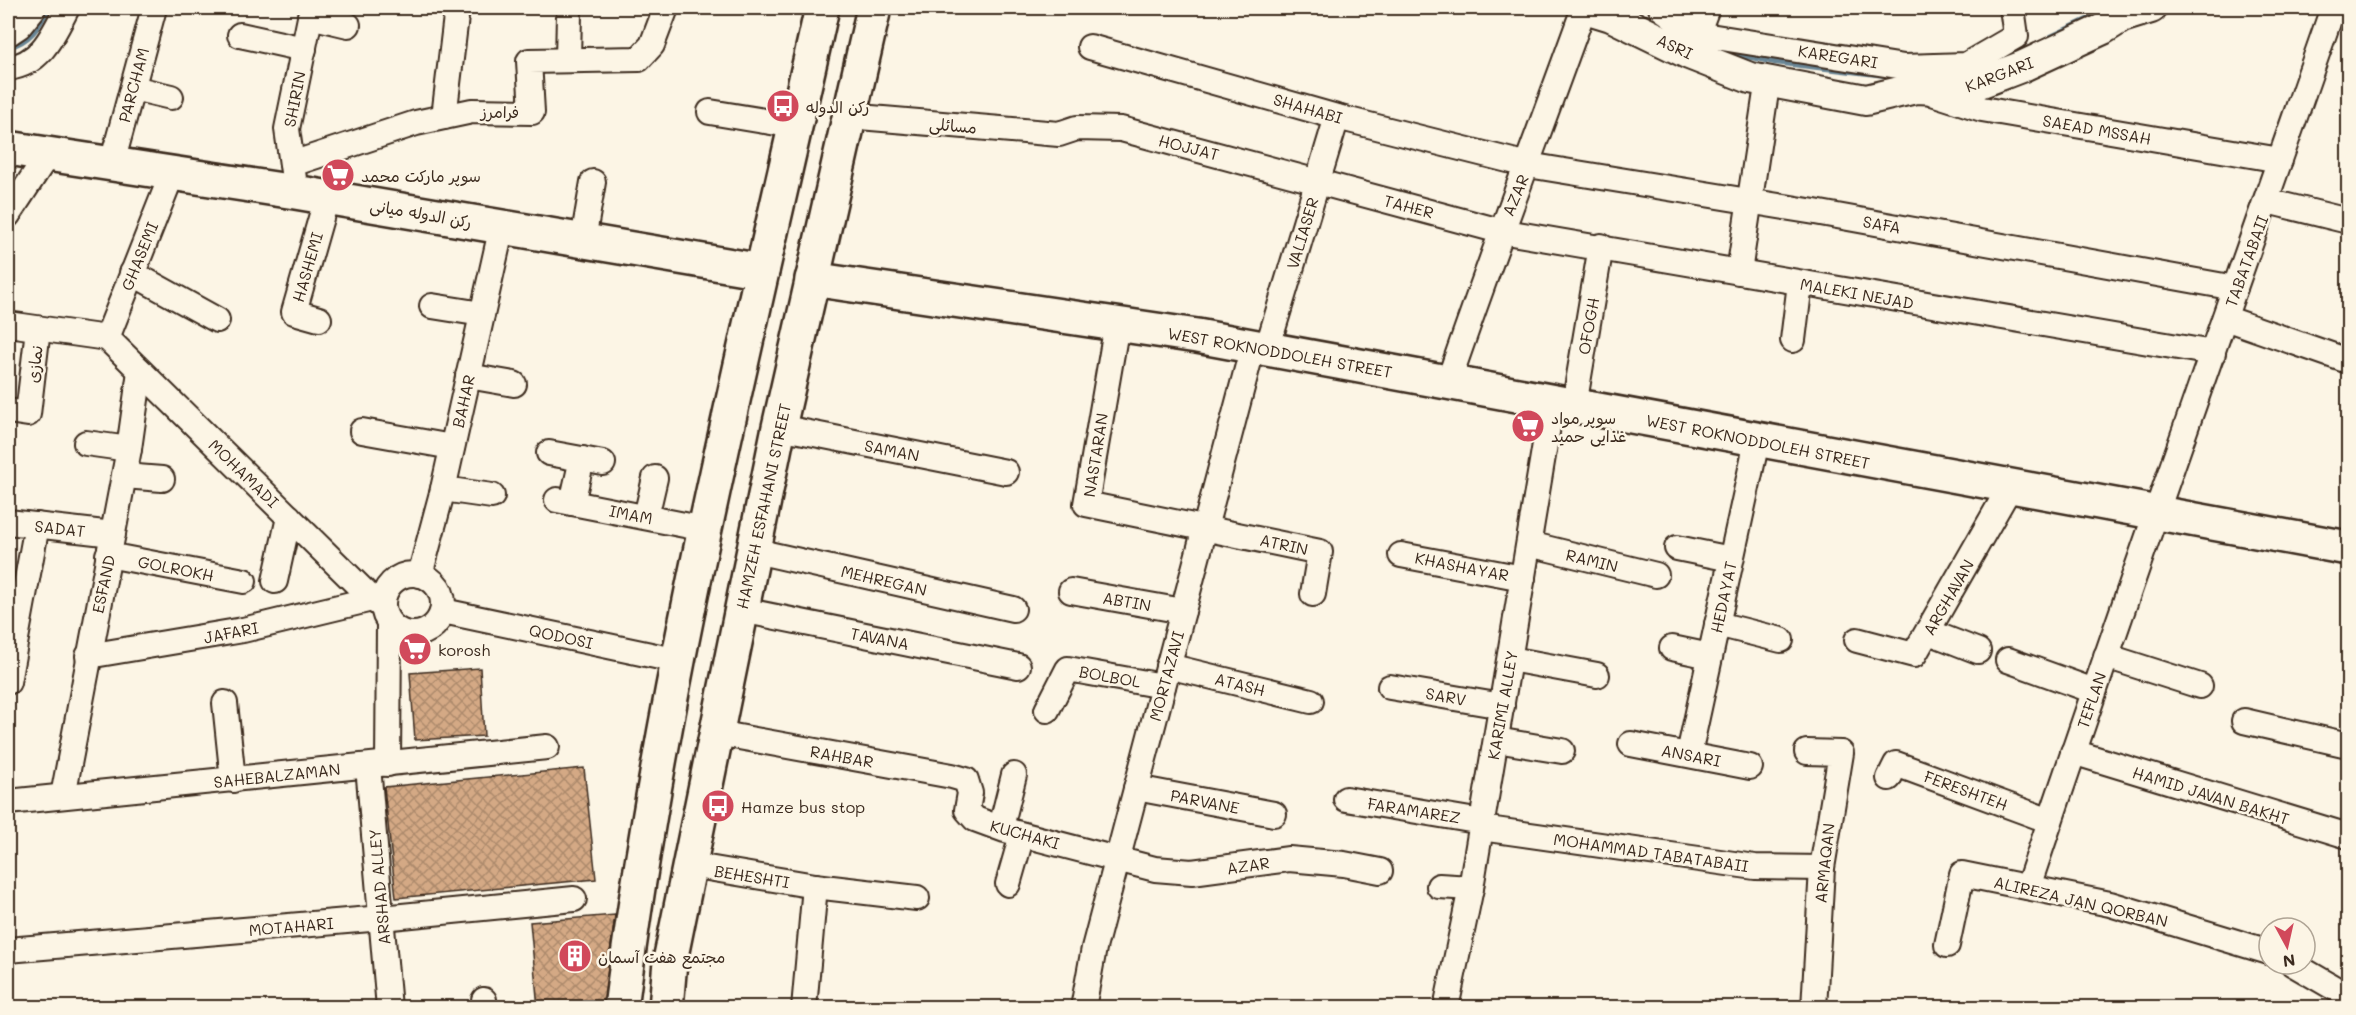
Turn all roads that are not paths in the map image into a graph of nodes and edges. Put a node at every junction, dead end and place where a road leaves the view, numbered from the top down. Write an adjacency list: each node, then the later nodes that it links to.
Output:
1 (30, 8): 18 (street)
2 (67, 8): 25 (street)
3 (154, 8): 28 (street, PARCHAM)
4 (457, 8): 33 (street)
5 (666, 8): 24 (street, فرامرز)
6 (822, 8): 23 (main road)
7 (839, 8): 8 (main road)
8 (872, 8): 26 (main road, HAMZEH ESFAHANI STREET)
9 (1585, 8): 27 (street, ASRI); 41 (street, AZAR)
10 (1661, 8): 19 (street, KAREGARI)
11 (1707, 8): 19 (street)
12 (2012, 8): 19 (street, KAREGARI)
13 (2151, 8): 29 (street, KARGARI)
14 (2333, 8): 39 (street, TABATABAII)
15 (311, 12): 17 (street); 22 (street, SHIRIN)
16 (569, 14): 24 (street)
17 (348, 25)
18 (8, 30)
19 (1697, 34)
20 (240, 35): 22 (street)
21 (1090, 47): 34 (street, SHAHABI)
22 (304, 49): 43 (street, SHIRIN)
23 (812, 56): 26 (main road); 35 (main road)
24 (568, 60): 33 (street, فرامرز)
25 (8, 68)
26 (860, 68): 32 (main road, HAMZEH ESFAHANI STREET)
27 (1767, 80): 29 (street, KARGARI); 48 (street)
28 (133, 88): 30 (street); 40 (street, PARCHAM)
29 (1916, 88): 39 (street, SAEAD MSSAH)
30 (171, 97)
31 (711, 112): 35 (street)
32 (848, 116): 36 (street, مسائلی); 58 (main road, HAMZEH ESFAHANI STREET)
33 (444, 117): 43 (street, فرامرز)
34 (1337, 117): 41 (street, SHAHABI); 45 (street, VALIASER)
35 (795, 126): 55 (main road)
36 (1059, 134): 45 (street, HOJJAT)
37 (8, 148): 38 (main road, رکن الدوله میانی)
38 (48, 154): 40 (main road, رکن الدوله میانی); 49 (street)
39 (2280, 160): 47 (street, TABATABAII)
40 (112, 163): 42 (main road, رکن الدوله میانی)
41 (1528, 165): 48 (street, SAFA); 52 (street, AZAR)
42 (172, 174): 43 (main road, رکن الدوله میانی); 57 (street, GHASEMI)
43 (294, 178): 46 (main road, رکن الدوله میانی)
44 (593, 182): 53 (street)
45 (1317, 182): 52 (street, TAHER); 71 (street, VALIASER)
46 (327, 197): 51 (main road, رکن الدوله میانی); 64 (street, HASHEMI)
47 (2267, 201): 50 (street); 60 (street, TABATABAII)
48 (1749, 203): 56 (street); 60 (street, SAFA)
49 (8, 215)
50 (2349, 221)
51 (502, 226): 53 (main road, رکن الدوله میانی); 62 (street, BAHAR)
52 (1500, 231): 54 (street, MALEKI NEJAD); 76 (street, AZAR)
53 (583, 240): 55 (main road, رکن الدوله میانی)
54 (1601, 246): 56 (street, MALEKI NEJAD); 78 (street, OFOGH)
55 (762, 271): 100 (main road)
56 (1738, 272): 59 (street, MALEKI NEJAD)
57 (132, 273): 65 (street); 69 (street, GHASEMI)
58 (812, 279): 67 (main road, WEST ROKNODDOLEH STREET); 80 (main road, HAMZEH ESFAHANI STREET)
59 (1800, 283): 70 (street); 72 (street, MALEKI NEJAD)
60 (2235, 288): 63 (street, TABATABAII)
61 (432, 306): 62 (street)
62 (482, 314): 75 (street, BAHAR)
63 (2225, 318): 72 (street, TABATABAII); 73 (street)
64 (319, 319)
65 (217, 320)
66 (8, 324): 68 (street)
67 (1117, 324): 71 (main road, WEST ROKNODDOLEH STREET); 99 (street, NASTARAN)
68 (38, 329): 69 (street); 79 (street, نمازی)
69 (107, 338): 74 (street, MOHAMADI)
70 (1793, 340)
71 (1260, 348): 76 (main road, WEST ROKNODDOLEH STREET); 99 (street, MORTAZAVI)
72 (2213, 353): 94 (street, TABATABAII)
73 (2349, 362)
74 (140, 371): 85 (street, ESFAND); 95 (street, MOHAMADI)
75 (468, 376): 77 (street); 84 (street, BAHAR)
76 (1448, 383): 78 (main road, WEST ROKNODDOLEH STREET)
77 (514, 384)
78 (1563, 404): 82 (main road, WEST ROKNODDOLEH STREET); 102 (street, KARIMI ALLEY)
79 (8, 411)
80 (779, 427): 87 (street, SAMAN); 105 (main road, HAMZEH ESFAHANI STREET)
81 (362, 430): 84 (street)
82 (1757, 441): 91 (main road, WEST ROKNODDOLEH STREET); 107 (street, HEDAYAT)
83 (86, 443): 85 (street)
84 (452, 447): 92 (street, BAHAR)
85 (129, 450): 88 (street, ESFAND)
86 (549, 453): 96 (street, IMAM)
87 (1006, 472)
88 (124, 476): 90 (street); 101 (street, ESFAND)
89 (655, 478): 96 (street)
90 (162, 479)
91 (2010, 487): 94 (main road, WEST ROKNODDOLEH STREET); 121 (street, ARGHAVAN)
92 (443, 489): 93 (street); 108 (street, BAHAR)
93 (492, 496)
94 (2155, 513): 104 (main road, WEST ROKNODDOLEH STREET); 128 (street, TEFLAN)
95 (288, 517): 112 (street); 116 (street, MOHAMADI)
96 (646, 517): 100 (street, IMAM)
97 (8, 522): 98 (street, SADAT)
98 (37, 525): 101 (street, SADAT); 135 (street)
99 (1205, 527): 114 (street, ATRIN); 119 (street, MORTAZAVI)
100 (705, 529): 131 (main road)
101 (111, 544): 111 (street, GOLROKH); 126 (street, ESFAND)
102 (1528, 544): 109 (street, RAMIN); 110 (street, KARIMI ALLEY)
103 (1677, 548): 107 (street)
104 (2349, 548)
105 (755, 551): 115 (street, MEHREGAN); 117 (main road, HAMZEH ESFAHANI STREET)
106 (1401, 555): 110 (street, KHASHAYAR)
107 (1731, 559): 120 (street, HEDAYAT)
108 (420, 575): 116 (street); 118 (street)
109 (1656, 575)
110 (1523, 578): 129 (street, KARIMI ALLEY)
111 (243, 581)
112 (274, 581)
113 (1071, 591): 119 (street, ABTIN)
114 (1313, 594)
115 (1013, 609)
116 (381, 610): 118 (street); 126 (street, JAFARI); 153 (street, ARSHAD ALLEY)
117 (742, 610): 132 (street, TAVANA); 144 (main road, HAMZEH ESFAHANI STREET)
118 (443, 611): 131 (street, QODOSI)
119 (1184, 612): 134 (street, MORTAZAVI)
120 (1717, 624): 122 (street); 127 (street, HEDAYAT)
121 (1929, 632): 123 (street, ARGHAVAN); 125 (street)
122 (1781, 640)
123 (1857, 640)
124 (1672, 648): 127 (street)
125 (1978, 651)
126 (88, 656): 160 (street, ESFAND)
127 (1710, 656): 152 (street, HEDAYAT)
128 (2106, 656): 136 (street); 138 (street, TEFLAN)
129 (1510, 659): 133 (street); 141 (street, KARIMI ALLEY)
130 (2008, 660): 138 (street)
131 (679, 661): 180 (main road)
132 (1018, 666)
133 (1597, 675)
134 (1166, 676): 139 (street, ATASH); 142 (street, BOLBOL); 159 (street, MORTAZAVI)
135 (8, 682)
136 (2200, 686)
137 (1390, 687): 141 (street, SARV)
138 (2094, 691): 151 (street, TEFLAN)
139 (1311, 701)
140 (225, 703): 157 (street)
141 (1502, 706): 145 (street, KARIMI ALLEY)
142 (1047, 710)
143 (2244, 721): 147 (street)
144 (717, 733): 158 (street, RAHBAR); 169 (main road, HAMZEH ESFAHANI STREET)
145 (1496, 740): 149 (street); 165 (street, KARIMI ALLEY)
146 (1631, 744): 152 (street, ANSARI)
147 (2349, 745)
148 (547, 747): 153 (street, SAHEBALZAMAN)
149 (1562, 751)
150 (1807, 752): 170 (street, ARMAQAN)
151 (2073, 752): 164 (street, TEFLAN); 167 (street, HAMID JAVAN BAKHT)
152 (1689, 754): 154 (street, ANSARI)
153 (378, 765): 157 (street, SAHEBALZAMAN); 179 (street, ARSHAD ALLEY)
154 (1750, 767)
155 (1014, 775): 166 (street)
156 (1889, 778): 164 (street, FERESHTEH)
157 (233, 780): 160 (street, SAHEBALZAMAN)
158 (966, 780): 166 (street, KUCHAKI)
159 (1136, 788): 163 (street, PARVANE); 168 (street, MORTAZAVI)
160 (63, 796): 162 (street, SAHEBALZAMAN)
161 (1346, 799): 165 (street, FARAMAREZ)
162 (8, 802)
163 (1274, 814)
164 (2050, 821): 175 (street, TEFLAN)
165 (1481, 825): 170 (street, MOHAMMAD TABATABAII); 176 (street, KARIMI ALLEY)
166 (1011, 831): 168 (street, KUCHAKI); 172 (street)
167 (2349, 836)
168 (1118, 858): 171 (street, AZAR); 191 (street, MORTAZAVI)
169 (690, 865): 173 (street, BEHESHTI); 181 (main road, HAMZEH ESFAHANI STREET)
170 (1822, 868): 193 (street, ARMAQAN)
171 (1380, 871)
172 (1008, 884)
173 (815, 886): 177 (street, BEHESHTI); 190 (street)
174 (1440, 886): 176 (street)
175 (2028, 887): 182 (street, ALIREZA JAN QORBAN); 183 (street, ALIREZA JAN QORBAN)
176 (1471, 888): 192 (street, KARIMI ALLEY)
177 (917, 898)
178 (574, 899): 179 (street, MOTAHARI)
179 (382, 918): 184 (street, MOTAHARI); 188 (street, ARSHAD ALLEY)
180 (633, 922): 181 (main road); 189 (main road)
181 (676, 929): 187 (main road, HAMZEH ESFAHANI STREET)
182 (1947, 945)
183 (2257, 948)
184 (8, 950)
185 (2314, 976): 186 (street)
186 (2349, 996)
187 (670, 1000)
188 (389, 1008)
189 (621, 1008)
190 (804, 1008)
191 (1083, 1008)
192 (1446, 1008)
193 (1814, 1008)

